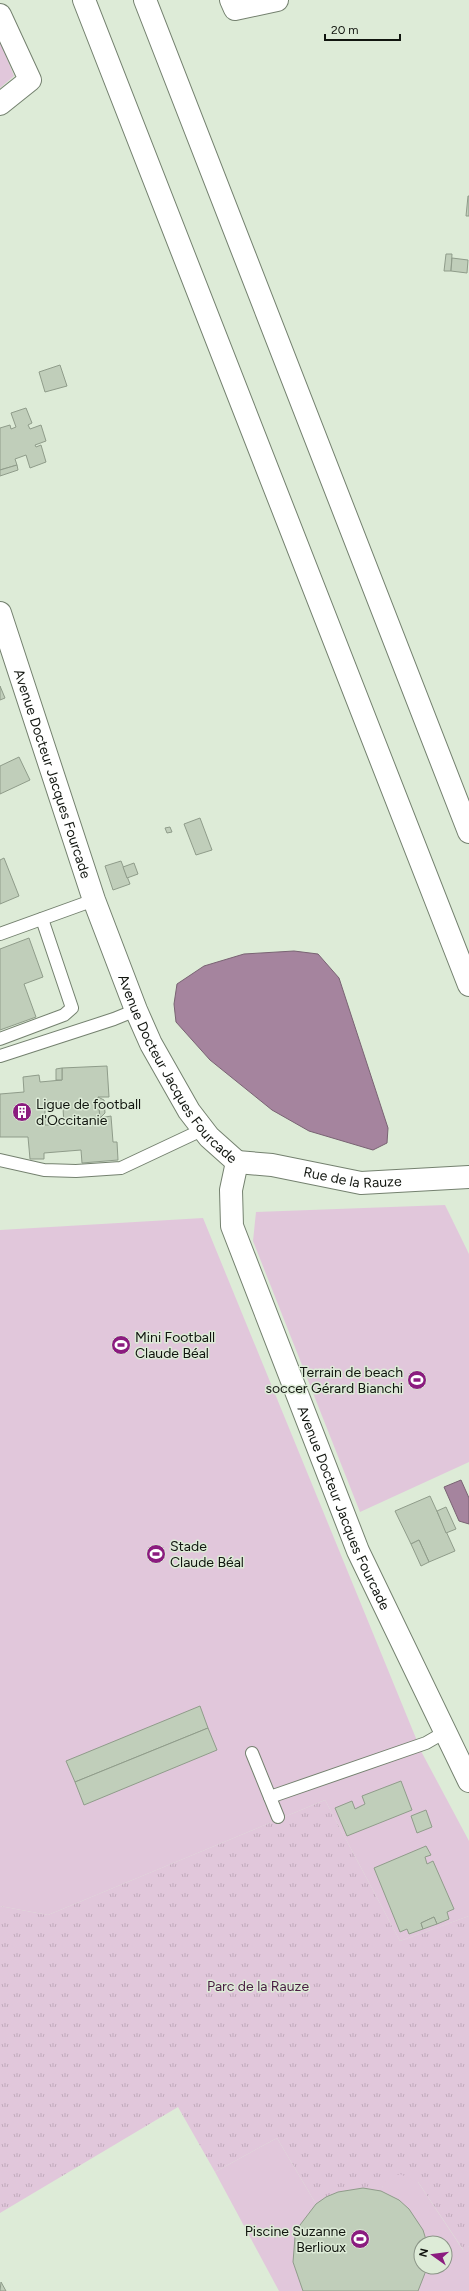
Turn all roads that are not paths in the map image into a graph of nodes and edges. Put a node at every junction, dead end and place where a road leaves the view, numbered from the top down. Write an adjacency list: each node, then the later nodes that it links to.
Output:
1 (84, 0): 12 (main road)
2 (145, 0): 8 (main road)
3 (231, 0): 4 (main road)
4 (277, 0)
5 (0, 15): 6 (main road)
6 (0, 104)
7 (0, 613): 9 (main road, Avenue Docteur Jacques Fourcade)
8 (469, 832)
9 (94, 900): 10 (lane); 13 (main road, Avenue Docteur Jacques Fourcade)
10 (42, 919): 11 (lane); 14 (lane)
11 (0, 934)
12 (469, 985)
13 (136, 1010): 15 (lane); 16 (main road, Avenue Docteur Jacques Fourcade)
14 (0, 1039)
15 (0, 1056)
16 (204, 1130): 17 (lane); 18 (main road, Avenue Docteur Jacques Fourcade)
17 (0, 1160)
18 (237, 1162): 19 (main road, Rue de la Rauze); 20 (main road, Avenue Docteur Jacques Fourcade)
19 (469, 1178)
20 (446, 1732): 22 (main road, Avenue Docteur Jacques Fourcade); 23 (lane)
21 (252, 1753): 23 (lane)
22 (469, 1781)
23 (270, 1797): 24 (lane)
24 (278, 1817)

